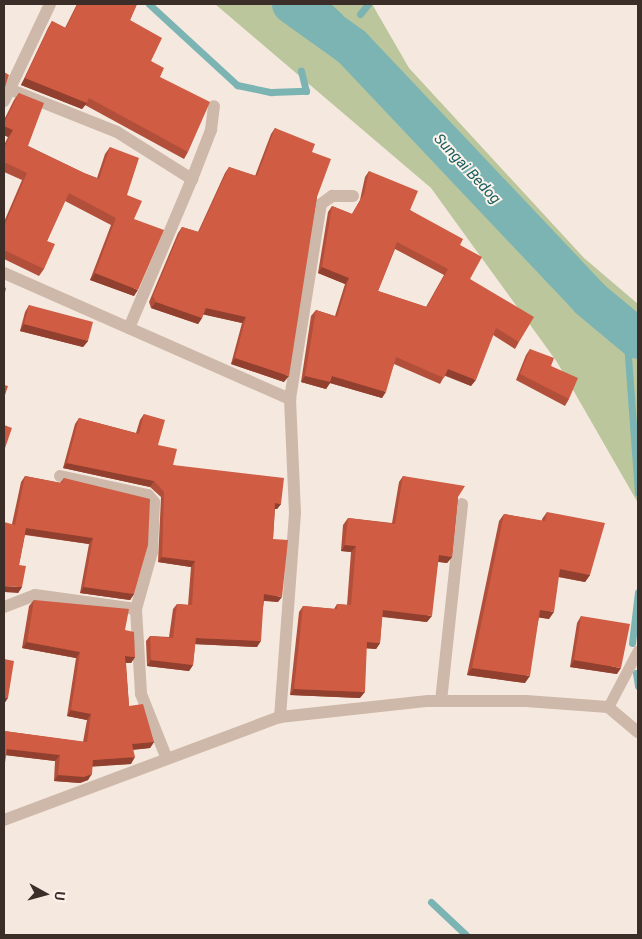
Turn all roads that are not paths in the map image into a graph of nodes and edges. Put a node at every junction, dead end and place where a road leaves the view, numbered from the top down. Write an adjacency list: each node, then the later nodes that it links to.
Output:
1 (50, 4): 2 (street)
2 (9, 89): 3 (street); 5 (street)
3 (4, 101)
4 (214, 106): 5 (street)
5 (192, 179): 8 (street)
6 (353, 196): 9 (street)
7 (4, 273): 8 (street)
8 (128, 328): 9 (street)
9 (290, 399): 17 (street)
10 (60, 476): 13 (street)
11 (462, 504): 15 (street)
12 (4, 607): 13 (street)
13 (136, 609): 19 (street)
14 (638, 650): 16 (lane)
15 (441, 700): 16 (street); 17 (street)
16 (608, 707): 18 (street)
17 (280, 717): 19 (street)
18 (638, 732)
19 (167, 759): 20 (street)
20 (4, 820)

